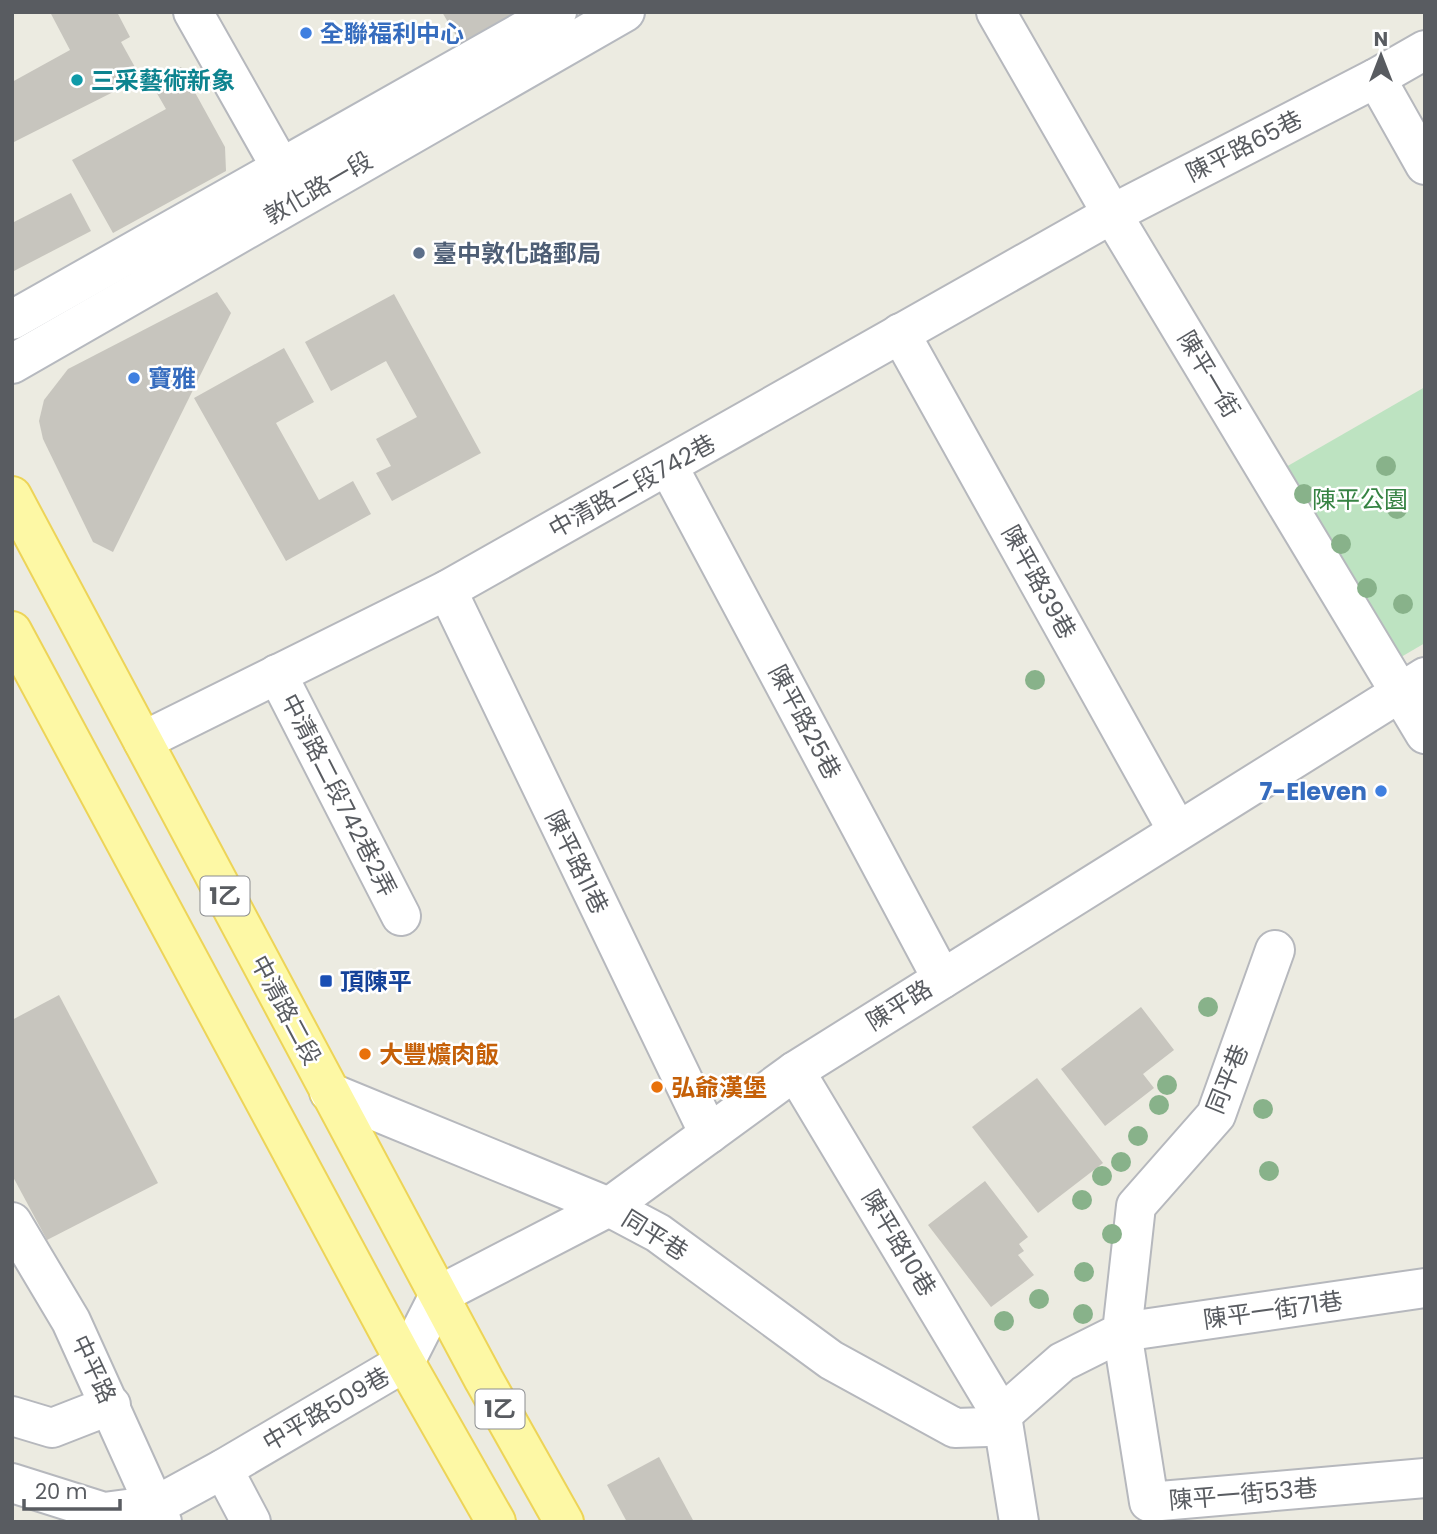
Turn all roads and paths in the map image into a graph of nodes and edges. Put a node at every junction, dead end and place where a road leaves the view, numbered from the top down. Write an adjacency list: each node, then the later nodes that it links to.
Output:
1 (193, 12): 8 (street)
2 (557, 12): 8 (street, 敦化路一段)
3 (625, 12): 8 (street, 敦化路一段)
4 (996, 12): 9 (street, 陳平一街)
5 (1425, 50): 6 (street, 陳平路65巷)
6 (1376, 78): 7 (street); 9 (street, 陳平路65巷)
7 (1425, 165)
8 (290, 184): 10 (street, 敦化路一段); 12 (street, 敦化路一段)
9 (1112, 214): 11 (street, 中清路二段742巷); 18 (street, 陳平一街)
10 (12, 320)
11 (900, 333): 13 (street, 中清路二段742巷); 21 (street, 陳平路39巷)
12 (12, 364)
13 (668, 466): 15 (street, 中清路二段742巷); 24 (street, 陳平路25巷)
14 (12, 496): 20 (main road, 中清路二段 / 1乙)
15 (447, 590): 17 (street, 中清路二段742巷); 27 (street, 陳平路11巷)
16 (12, 631): 33 (main road, 1乙)
17 (277, 674): 20 (street, 中清路二段742巷); 22 (street, 中清路二段742巷2弄)
18 (1412, 684): 19 (street, 陳平一街); 21 (street, 陳平路)
19 (1425, 734)
20 (143, 741): 26 (main road, 中清路二段 / 1乙)
21 (1177, 830): 24 (street, 陳平路)
22 (401, 916)
23 (1275, 950): 32 (street, 同平巷)
24 (942, 979): 25 (street, 陳平路)
25 (795, 1071): 27 (street, 陳平路); 36 (street, 陳平路10巷)
26 (329, 1092): 28 (street, 同平巷); 31 (main road, 中清路二段 / 1乙)
27 (709, 1134): 28 (street, 陳平路)
28 (609, 1207): 31 (street, 陳平路); 37 (street, 同平巷)
29 (12, 1222): 34 (street, 中平路)
30 (1425, 1288): 32 (street, 陳平一街71巷)
31 (439, 1295): 33 (street); 45 (main road, 中清路二段 / 1乙)
32 (1122, 1332): 36 (street); 40 (street, 陳平一街53巷)
33 (405, 1362): 38 (street, 中平路509巷); 44 (main road, 1乙)
34 (111, 1405): 35 (street); 42 (street, 中平路)
35 (12, 1416)
36 (1002, 1416): 37 (street); 39 (street)
37 (955, 1428): 39 (street, 同平巷)
38 (223, 1469): 42 (street, 中平路509巷); 43 (street)
39 (1009, 1470): 46 (street)
40 (1425, 1478)
41 (12, 1483): 42 (street, 中平路509巷)
42 (159, 1513)
43 (251, 1522)
44 (496, 1522)
45 (564, 1522)
46 (1019, 1522)

